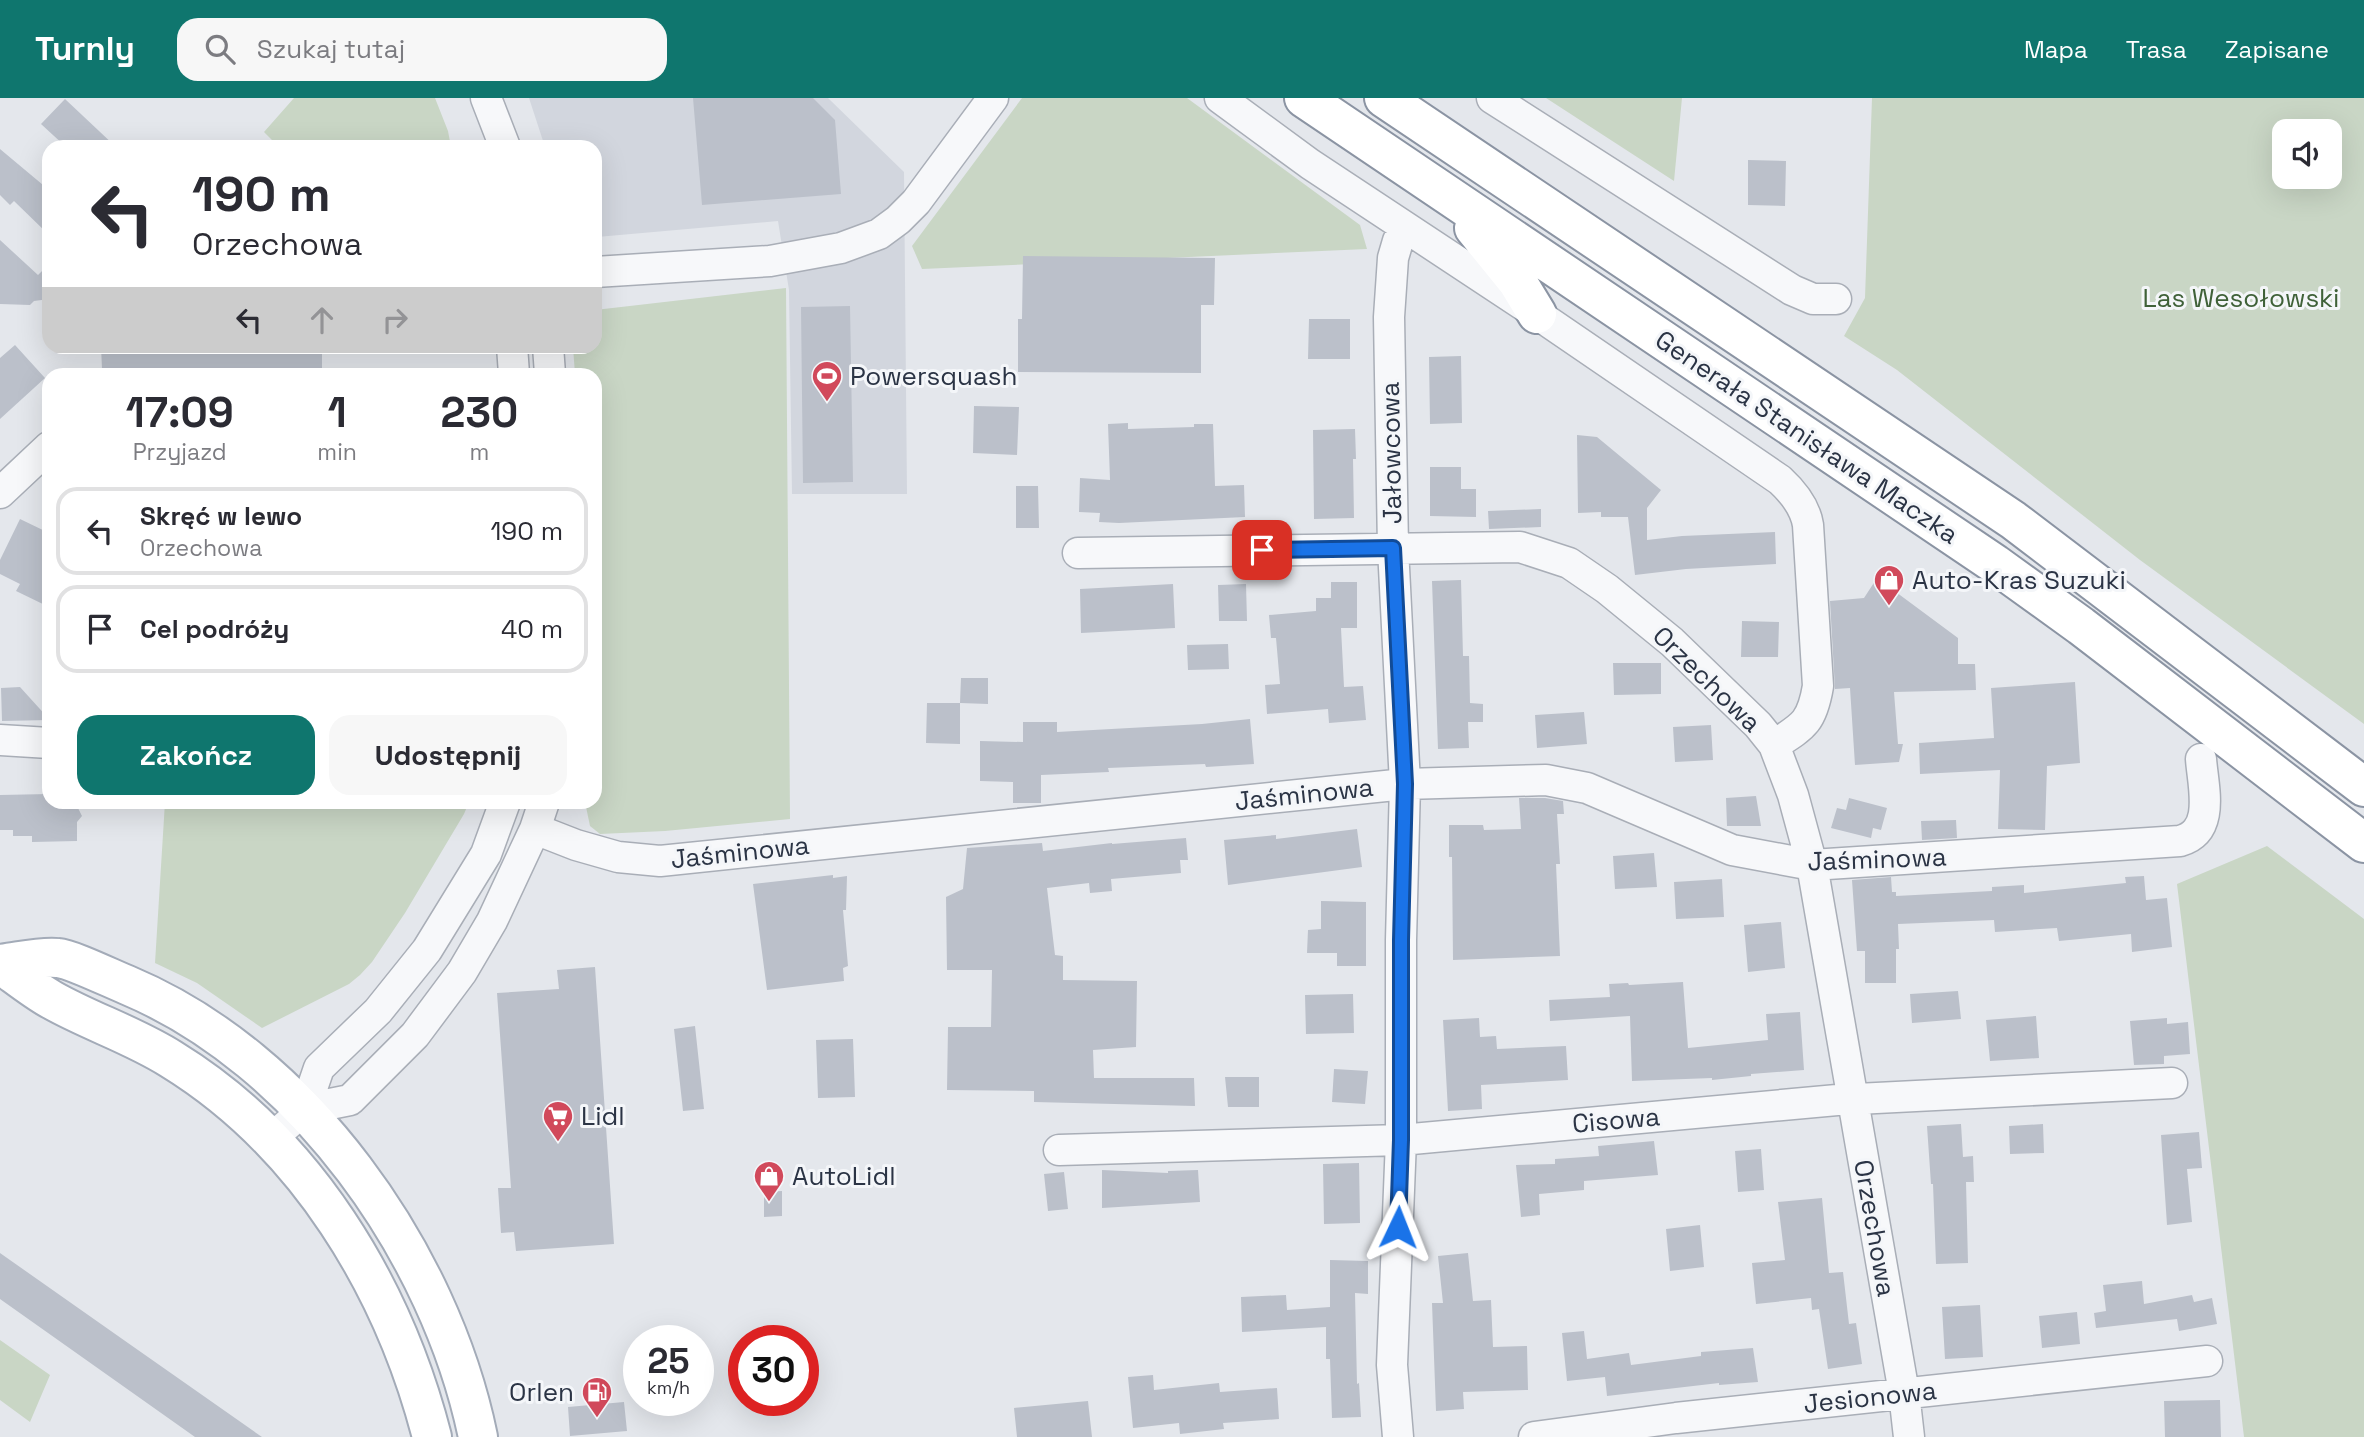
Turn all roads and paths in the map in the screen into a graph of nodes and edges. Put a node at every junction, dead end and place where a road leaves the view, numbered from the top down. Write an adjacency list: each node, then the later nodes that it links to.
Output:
1 (486, 98): 7 (street)
2 (993, 98): 10 (street)
3 (1220, 98): 9 (street)
4 (1304, 98): 8 (main road, Generała Stanisława Maczka)
5 (1384, 98): 22 (main road, Generała Stanisława Maczka)
6 (1492, 98): 11 (street)
7 (500, 140)
8 (1448, 197): 12 (main road); 25 (main road, Generała Stanisława Maczka)
9 (1405, 227): 12 (street); 15 (street, Jałowcowa)
10 (602, 275)
11 (1836, 299)
12 (1537, 314): 19 (street)
13 (42, 462): 14 (street)
14 (0, 493)
15 (1393, 548): 16 (street, Orzechowa); 19 (street, Orzechowa); 21 (street, Jałowcowa)
16 (1078, 553)
17 (0, 740): 18 (street)
18 (42, 743)
19 (1774, 745): 26 (street, Orzechowa)
20 (2201, 759): 26 (street, Jaśminowa)
21 (1405, 784): 24 (street, Jaśminowa); 26 (street, Jaśminowa); 34 (street, Jałowcowa)
22 (2364, 787)
23 (502, 809): 27 (street)
24 (540, 815): 28 (street)
25 (2364, 843)
26 (1812, 865): 31 (street, Orzechowa)
27 (460, 899): 28 (street); 32 (street)
28 (492, 921): 32 (street)
29 (0, 964): 32 (main road); 33 (main road)
30 (2172, 1083): 31 (street, Cisowa)
31 (1852, 1099): 34 (street, Cisowa); 39 (street, Orzechowa)
32 (305, 1110): 33 (street); 36 (main road)
33 (271, 1139): 37 (main road)
34 (1401, 1140): 35 (street, Cisowa); 42 (street, Jałowcowa)
35 (1059, 1150)
36 (384, 1213): 37 (main road); 41 (main road)
37 (348, 1239): 40 (main road)
38 (2207, 1361): 39 (street, Jesionowa)
39 (1905, 1393): 43 (street, Jesionowa); 44 (street, Orzechowa)
40 (432, 1437)
41 (478, 1437)
42 (1398, 1437)
43 (1534, 1437)
44 (1909, 1437)

